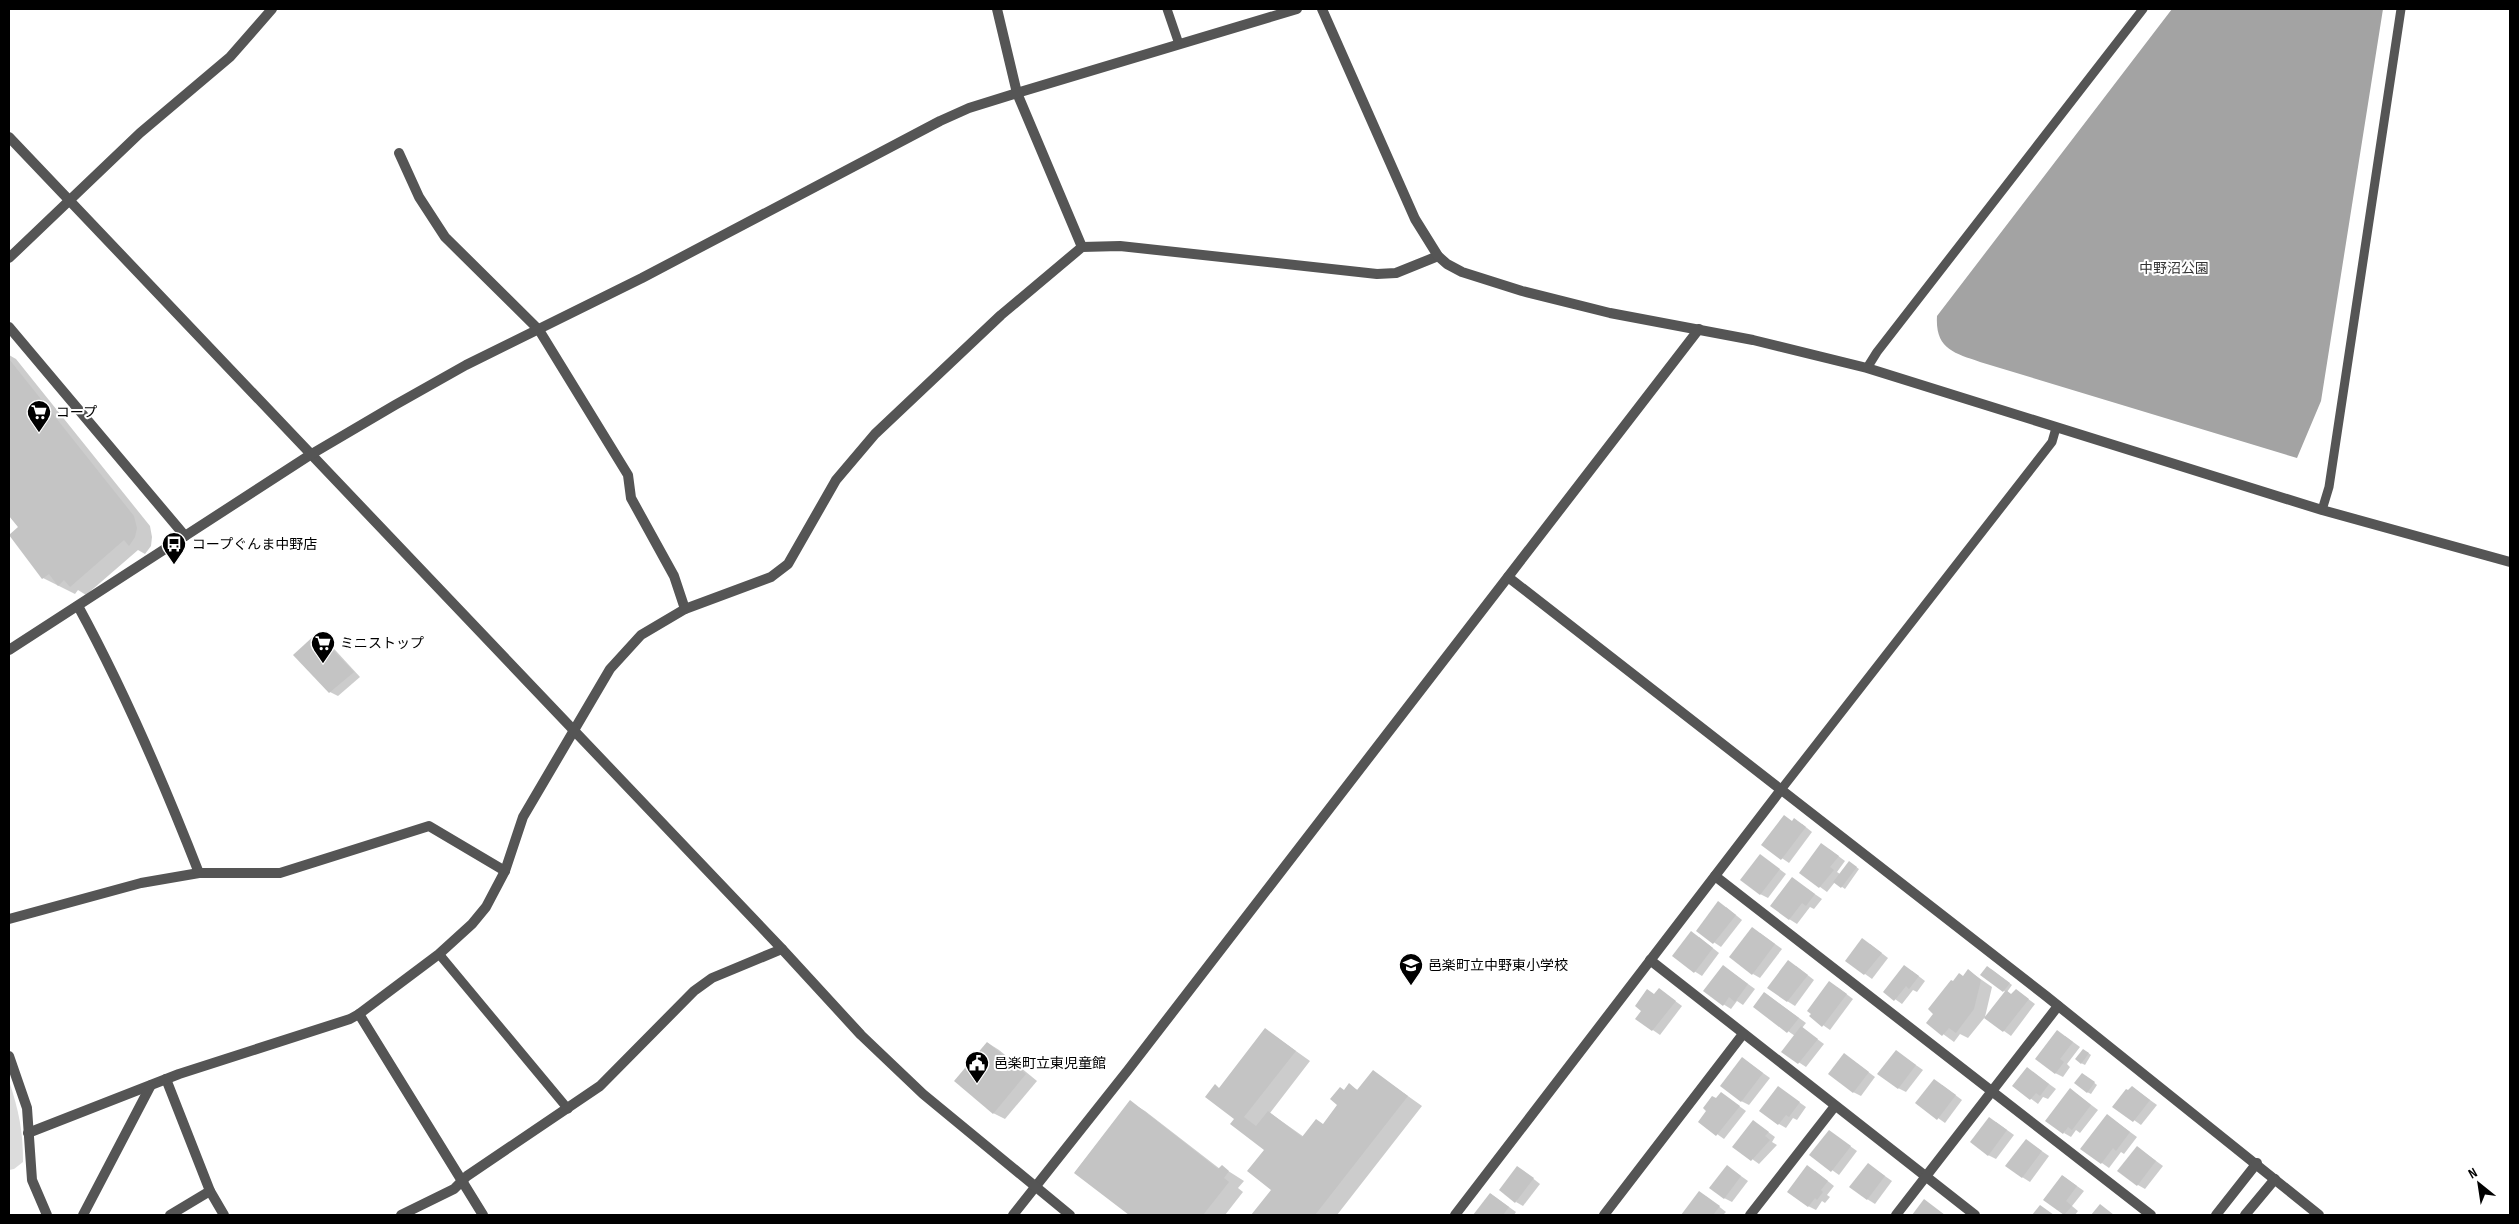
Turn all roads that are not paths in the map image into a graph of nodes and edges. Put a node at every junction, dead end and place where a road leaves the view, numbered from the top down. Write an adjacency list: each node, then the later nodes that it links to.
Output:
1 (272, 9): 12 (street)
2 (997, 9): 9 (street)
3 (1167, 9): 8 (lane)
4 (1297, 9): 8 (street)
5 (1322, 9): 14 (street)
6 (2143, 9): 19 (lane)
7 (2401, 9): 22 (lane)
8 (1178, 44): 9 (street)
9 (1017, 93): 13 (street); 18 (street)
10 (9, 137): 12 (street)
11 (399, 154): 18 (street)
12 (69, 202): 15 (street); 21 (street)
13 (1082, 247): 14 (street); 27 (street)
14 (1438, 256): 17 (street)
15 (9, 258)
16 (9, 327): 23 (street)
17 (1699, 329): 19 (street); 25 (street)
18 (539, 330): 21 (street); 27 (street)
19 (1868, 368): 20 (street)
20 (2056, 428): 22 (street); 30 (lane)
21 (310, 455): 23 (street); 29 (street)
22 (2322, 510): 24 (street)
23 (185, 536): 26 (street)
24 (2510, 562)
25 (1508, 577): 30 (street); 52 (street)
26 (78, 606): 28 (street); 32 (street)
27 (685, 608): 29 (street)
28 (9, 650)
29 (575, 731): 31 (street); 35 (street)
30 (1780, 791): 33 (street); 38 (street)
31 (505, 871): 32 (street); 36 (street)
32 (199, 873): 34 (street)
33 (1715, 876): 37 (street); 44 (street)
34 (9, 919)
35 (782, 949): 46 (street); 52 (street)
36 (439, 954): 39 (street); 46 (lane)
37 (1650, 960): 40 (street); 62 (street)
38 (2058, 1006): 44 (street); 48 (street)
39 (359, 1014): 42 (street); 51 (street)
40 (1743, 1034): 45 (street); 63 (street)
41 (9, 1056): 47 (street)
42 (166, 1079): 43 (street); 53 (street)
43 (150, 1085): 47 (street); 55 (street)
44 (1992, 1092): 49 (street); 67 (street)
45 (1835, 1106): 49 (street); 64 (street)
46 (568, 1109): 51 (street)
47 (28, 1132): 54 (street)
48 (2256, 1163): 50 (street); 68 (street)
49 (1926, 1177): 65 (street); 66 (street)
50 (2275, 1179): 69 (street); 70 (street)
51 (460, 1182): 58 (street); 59 (street)
52 (1034, 1188): 60 (street); 61 (street)
53 (210, 1191): 56 (street); 57 (street)
54 (48, 1215)
55 (83, 1215)
56 (170, 1215)
57 (224, 1215)
58 (401, 1215)
59 (483, 1215)
60 (1013, 1215)
61 (1070, 1215)
62 (1455, 1215)
63 (1604, 1215)
64 (1750, 1215)
65 (1896, 1215)
66 (1975, 1215)
67 (2151, 1215)
68 (2216, 1215)
69 (2245, 1215)
70 (2319, 1215)

